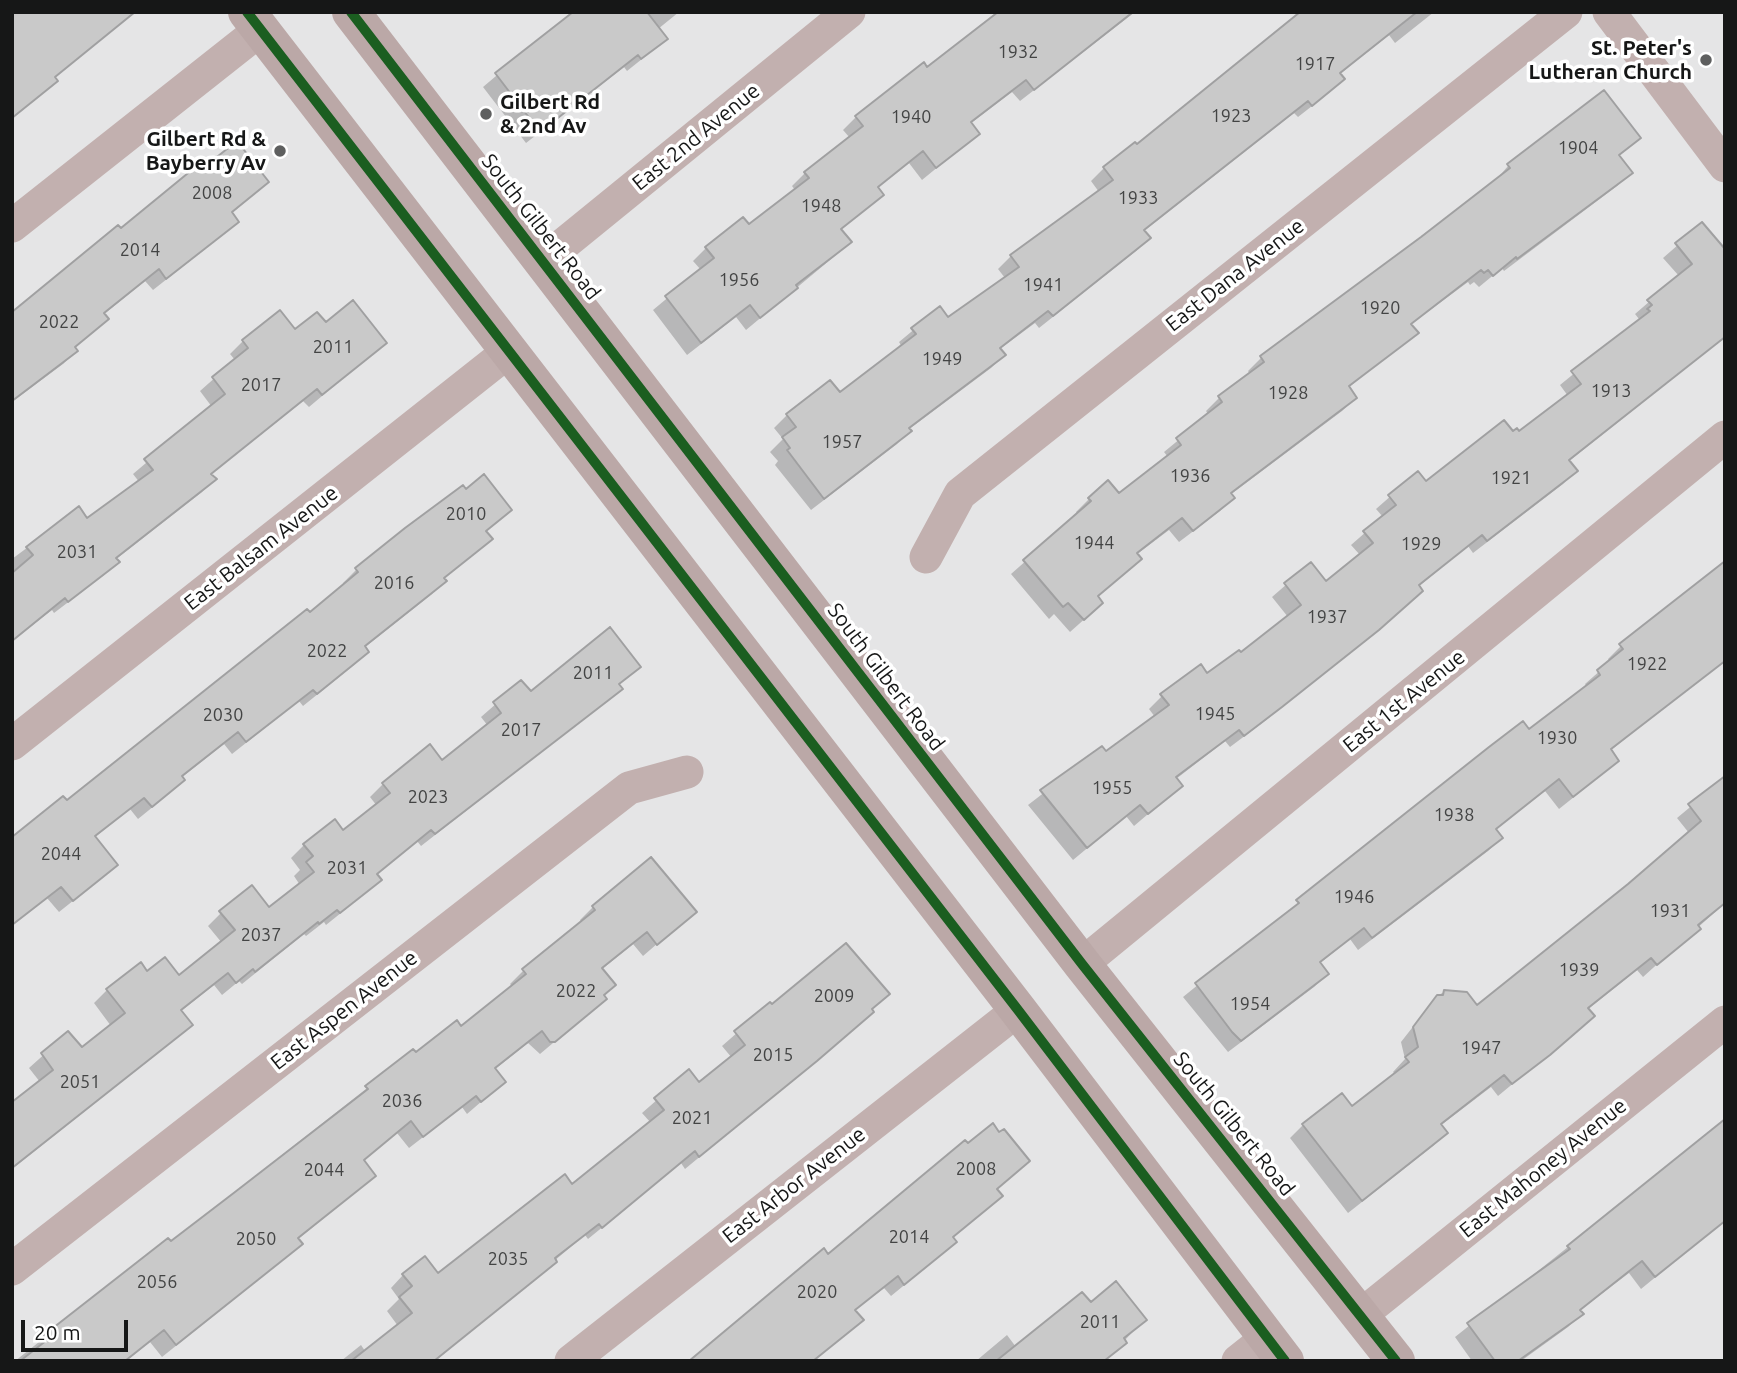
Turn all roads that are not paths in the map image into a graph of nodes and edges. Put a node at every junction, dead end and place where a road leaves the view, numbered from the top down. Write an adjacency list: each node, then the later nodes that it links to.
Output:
1 (351, 12): 8 (main road, South Gilbert Road)
2 (849, 12): 8 (street, East 2nd Avenue)
3 (1566, 12): 11 (street, East Dana Avenue)
4 (1609, 12): 6 (street)
5 (253, 21): 7 (street); 9 (main road)
6 (1725, 166)
7 (12, 226)
8 (543, 261): 14 (main road, South Gilbert Road)
9 (509, 351): 12 (street, East Balsam Avenue); 15 (main road)
10 (1725, 437): 14 (street, East 1st Avenue)
11 (926, 557)
12 (12, 744)
13 (687, 772): 17 (street, East Aspen Avenue)
14 (1082, 964): 18 (main road, South Gilbert Road)
15 (1018, 1010): 19 (main road); 20 (street, East Arbor Avenue)
16 (1725, 1022): 18 (street, East Mahoney Avenue)
17 (12, 1269)
18 (1361, 1315): 21 (main road, South Gilbert Road)
19 (1263, 1353)
20 (571, 1361)
21 (1396, 1361)

